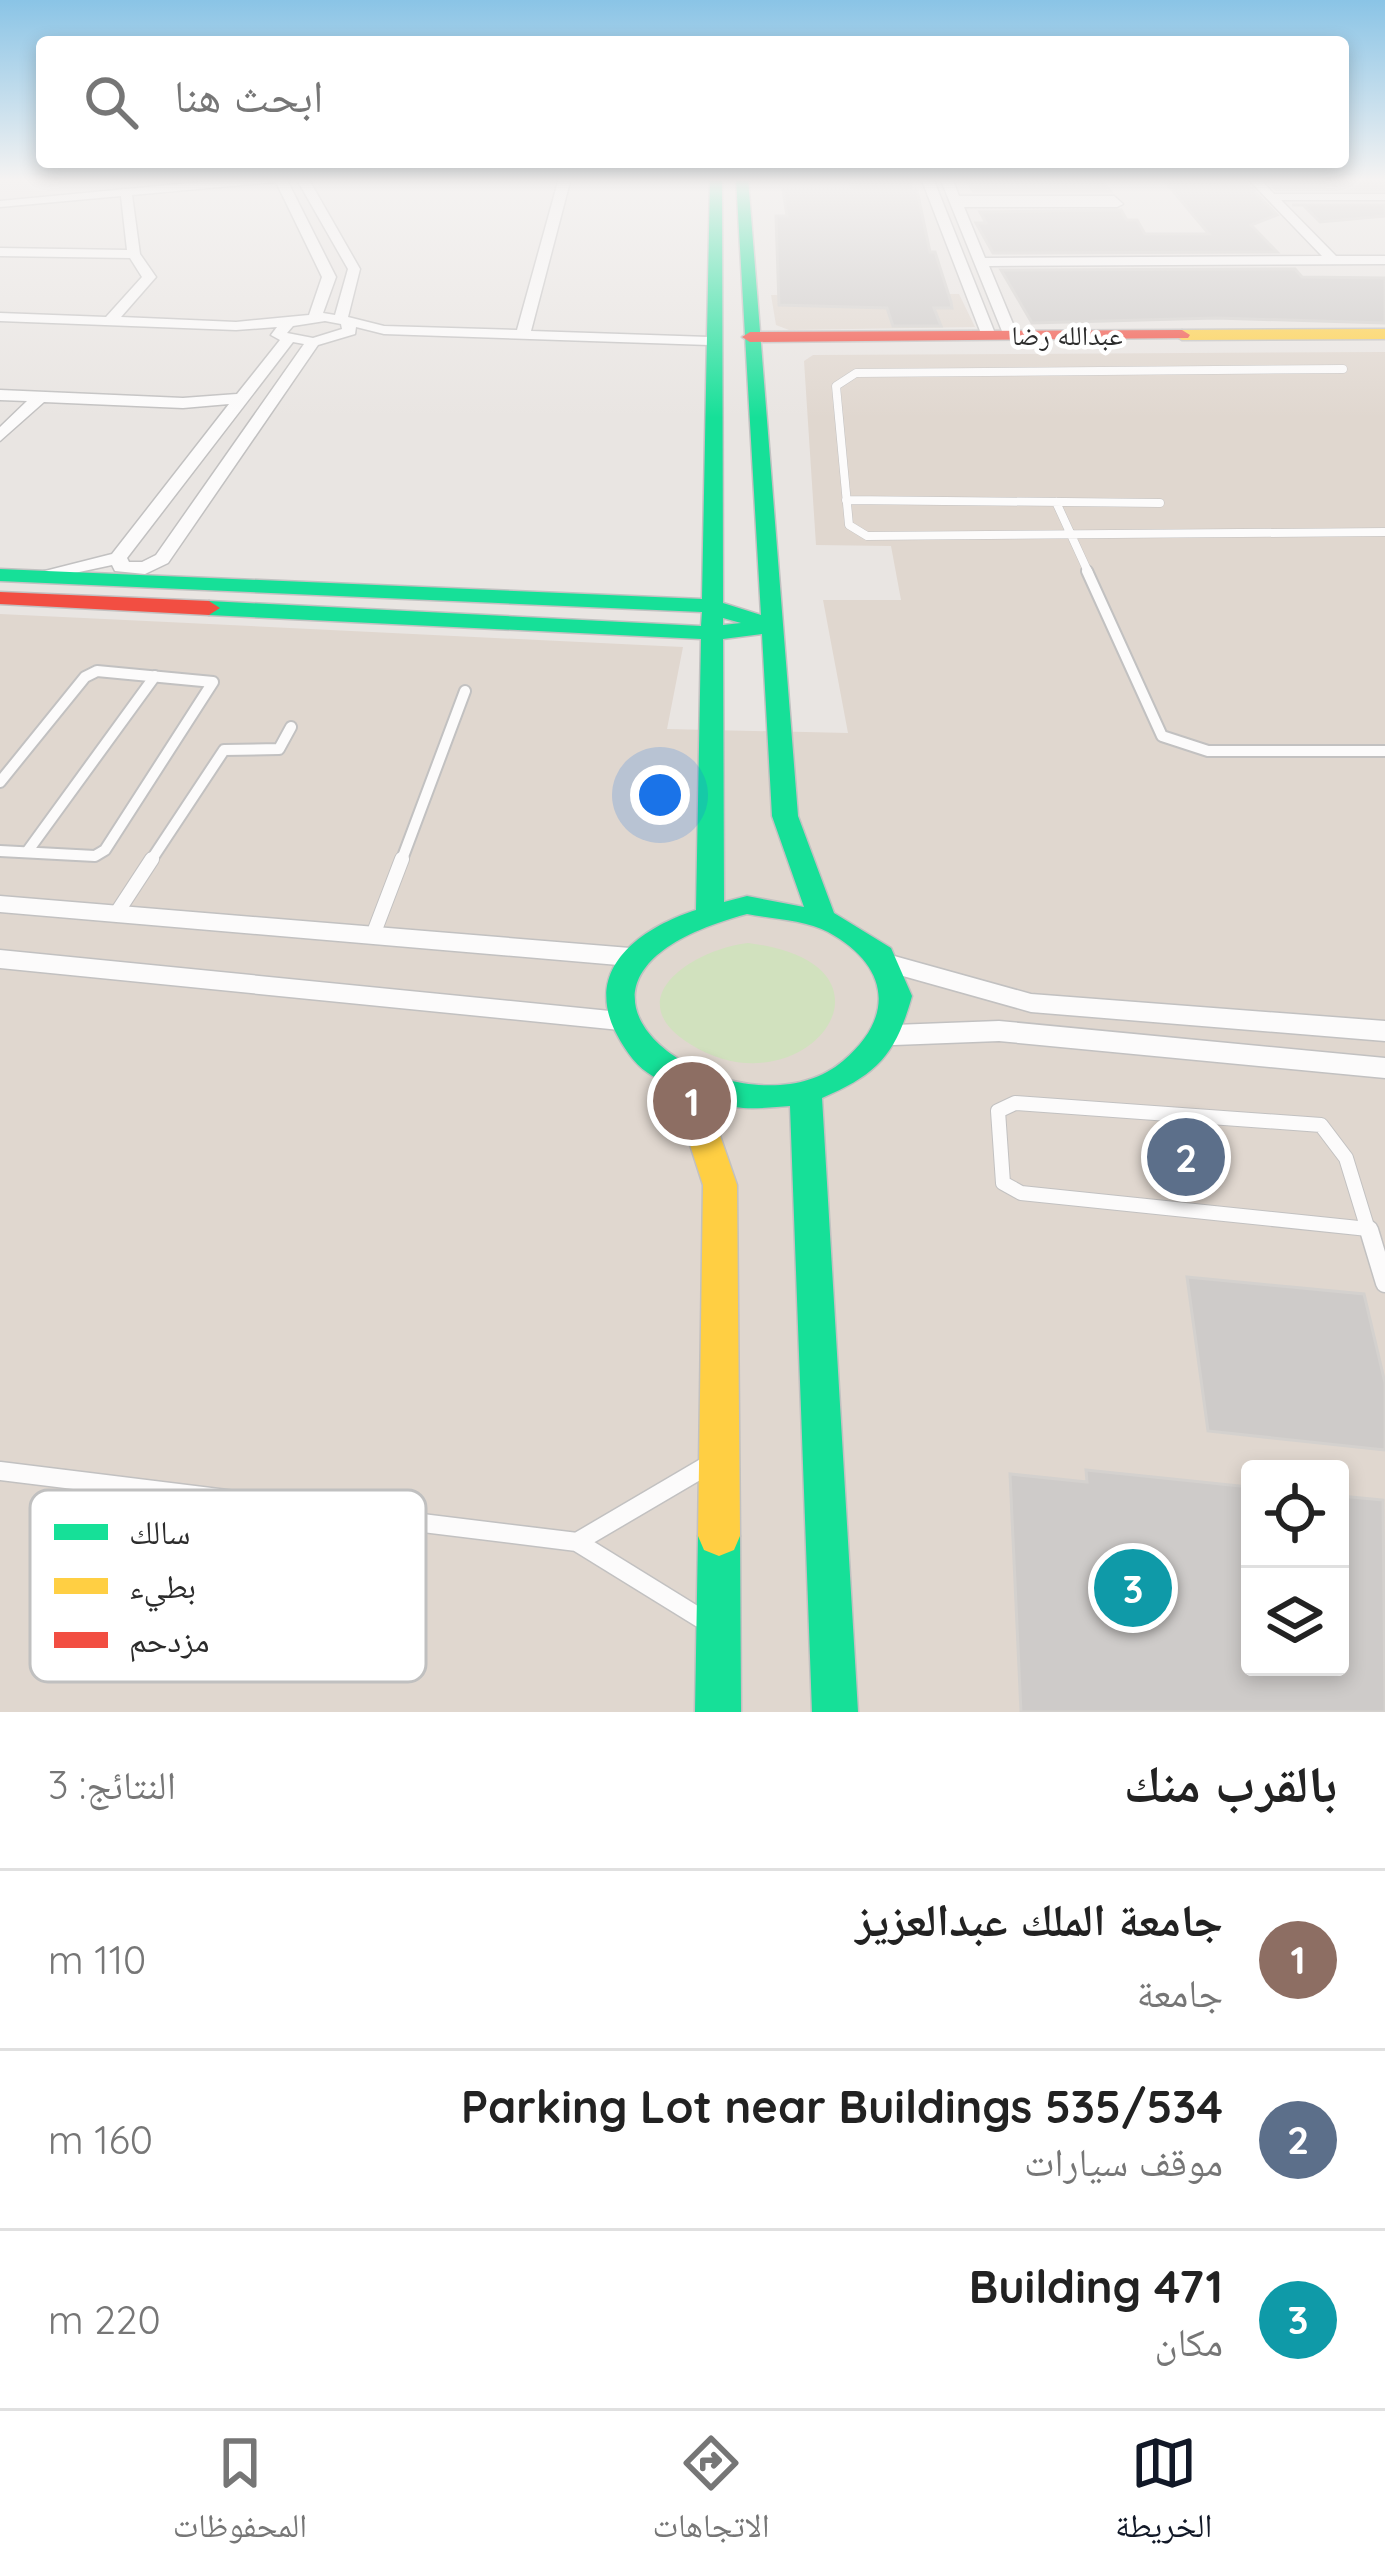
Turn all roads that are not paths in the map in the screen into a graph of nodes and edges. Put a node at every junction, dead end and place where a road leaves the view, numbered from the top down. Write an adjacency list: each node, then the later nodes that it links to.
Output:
1 (137, 258): 16 (street)
2 (320, 258): 15 (street)
3 (348, 258): 17 (street)
4 (544, 258): 20 (street)
5 (713, 258): 24 (main road)
6 (746, 258): 25 (main road)
7 (974, 258): 23 (street)
8 (979, 258): 13 (street)
9 (1308, 258): 11 (street)
10 (1333, 260): 11 (street); 12 (street)
11 (1311, 261): 13 (street)
12 (1385, 264): 13 (street)
13 (982, 266): 23 (street)
14 (0, 317): 16 (street)
15 (315, 317): 17 (street); 19 (street)
16 (111, 320): 19 (street)
17 (344, 320): 18 (street); 22 (street)
18 (384, 329): 20 (street); 22 (street)
19 (285, 332): 26 (street); 31 (street)
20 (523, 334): 24 (street)
21 (1385, 334): 23 (main road, عبدالله رضا)
22 (340, 337): 26 (street)
23 (1021, 339): 25 (main road, عبدالله رضا); 25 (main road, عبدالله رضا); 27 (main road, عبدالله رضا)
24 (710, 341): 44 (main road)
25 (750, 342): 45 (main road)
26 (313, 343): 39 (street)
27 (1385, 344)
28 (1343, 369): 33 (lane)
29 (0, 395): 30 (street)
30 (40, 397): 31 (street); 32 (street)
31 (245, 398): 38 (street)
32 (0, 436)
33 (846, 500): 34 (lane); 37 (lane)
34 (1056, 502): 35 (lane); 37 (lane)
35 (1160, 503)
36 (1385, 532): 37 (lane)
37 (1068, 535): 49 (lane)
38 (118, 558): 39 (street); 41 (street)
39 (162, 559): 42 (street)
40 (0, 575): 41 (main road)
41 (44, 577): 42 (main road)
42 (190, 584): 44 (main road)
43 (0, 598): 44 (main road)
44 (712, 620): 45 (main road); 54 (main road)
45 (773, 626): 56 (main road)
46 (155, 676): 50 (lane); 52 (lane); 52 (lane)
47 (465, 691): 57 (lane)
48 (291, 727): 55 (lane)
49 (1385, 751)
50 (0, 782)
51 (0, 851): 52 (lane)
52 (28, 852)
53 (0, 904): 55 (street)
54 (710, 910): 56 (main road); 58 (main road)
55 (116, 914): 57 (street)
56 (820, 916): 60 (main road)
57 (373, 935): 58 (street)
58 (630, 957): 61 (main road)
59 (0, 959): 61 (street)
60 (887, 963): 62 (street); 63 (main road)
61 (620, 1021): 65 (main road)
62 (1385, 1031)
63 (894, 1035): 64 (street); 66 (main road)
64 (1385, 1067)
65 (686, 1083): 66 (main road); 69 (main road)
66 (806, 1094): 76 (main road)
67 (1368, 1229): 67 (lane); 68 (lane)
68 (1385, 1283)
69 (720, 1458): 73 (lane); 74 (main road)
70 (0, 1471): 71 (lane)
71 (154, 1490)
72 (426, 1523): 73 (lane)
73 (577, 1542): 74 (lane)
74 (720, 1630): 75 (main road)
75 (718, 1712)
76 (835, 1712)

